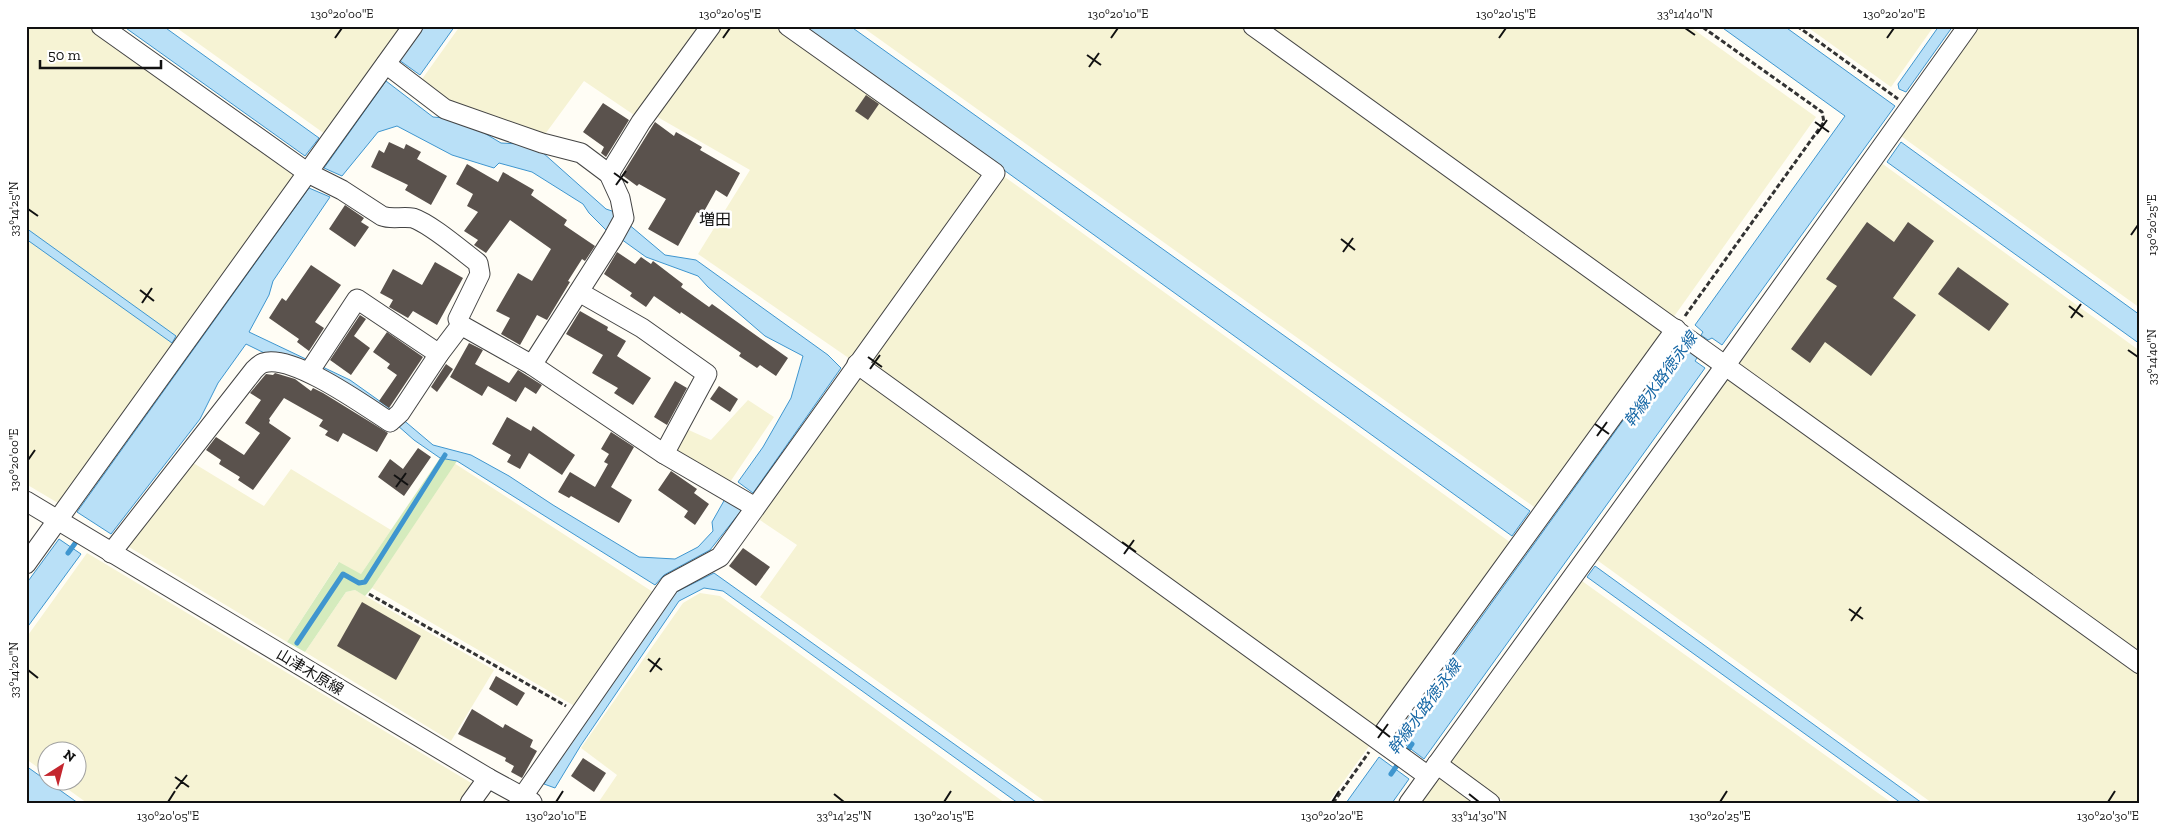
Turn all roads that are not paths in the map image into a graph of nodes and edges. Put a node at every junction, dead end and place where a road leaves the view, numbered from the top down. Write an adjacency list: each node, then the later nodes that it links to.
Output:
1 (101, 26): 8 (street)
2 (413, 26): 7 (street)
3 (711, 26): 9 (street)
4 (788, 26): 14 (street)
5 (1253, 26): 12 (street)
6 (1968, 26): 17 (street)
7 (398, 74): 8 (street); 9 (street)
8 (308, 173): 11 (street); 21 (street)
9 (609, 174): 10 (street)
10 (580, 292): 15 (street); 18 (street)
11 (461, 325): 13 (street); 15 (street)
12 (1676, 329): 17 (street); 25 (street)
13 (439, 354): 16 (street); 16 (street)
14 (857, 364): 20 (street); 25 (street)
15 (532, 365): 18 (street)
16 (313, 366): 22 (street)
17 (1726, 366): 24 (street); 26 (street)
18 (664, 454): 20 (street)
19 (26, 501): 21 (street, 山津木原線)
20 (755, 507): 28 (street)
21 (58, 521): 22 (street, 山津木原線); 23 (street)
22 (111, 552): 27 (street, 山津木原線)
23 (26, 564)
24 (2140, 664)
25 (1379, 739): 26 (street)
26 (1432, 770): 30 (street); 31 (street)
27 (488, 778): 28 (street, 山津木原線); 29 (street)
28 (528, 800)
29 (470, 803)
30 (1409, 803)
31 (1490, 803)

